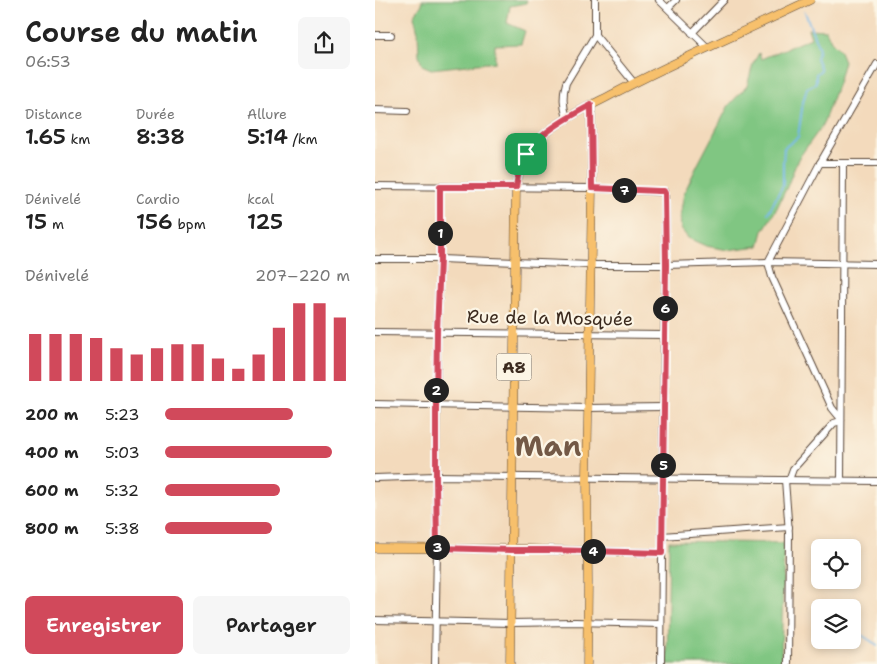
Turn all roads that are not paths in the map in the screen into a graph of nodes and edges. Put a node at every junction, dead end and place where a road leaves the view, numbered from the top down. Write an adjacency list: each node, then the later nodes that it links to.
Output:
1 (595, 0): 10 (street)
2 (659, 0): 6 (street)
3 (676, 0): 6 (street)
4 (724, 0): 7 (street)
5 (811, 0): 11 (main road, A8)
6 (668, 8): 7 (street)
7 (692, 33): 11 (street)
8 (375, 35): 9 (street)
9 (391, 35)
10 (595, 35): 13 (street); 17 (street)
11 (708, 48): 13 (main road, A8)
12 (877, 64): 18 (street)
13 (634, 82): 14 (main road, A8)
14 (591, 105): 17 (main road, A8); 24 (main road)
15 (375, 110): 16 (street)
16 (407, 111)
17 (567, 118): 23 (main road, A8)
18 (820, 163): 19 (street); 27 (street)
19 (843, 163): 20 (street); 29 (street)
20 (877, 163)
21 (375, 186): 22 (street)
22 (440, 187): 23 (street); 26 (street)
23 (516, 187): 24 (street); 28 (main road, A8)
24 (592, 188): 31 (main road); 32 (street)
25 (375, 259): 26 (street)
26 (440, 259): 28 (street); 34 (street)
27 (768, 262): 29 (street); 32 (street); 43 (street)
28 (515, 263): 31 (street); 35 (main road, A8)
29 (843, 263): 30 (street); 43 (street)
30 (877, 264)
31 (590, 265): 32 (street); 36 (main road)
32 (666, 265): 37 (street)
33 (375, 332): 34 (street, Rue de la Mosquée)
34 (437, 332): 35 (street, Rue de la Mosquée); 39 (street)
35 (514, 333): 36 (street, Rue de la Mosquée); 40 (main road, A8)
36 (589, 333): 37 (street, Rue de la Mosquée); 42 (main road)
37 (664, 335): 41 (street)
38 (375, 404): 39 (street)
39 (436, 405): 40 (street); 44 (street)
40 (513, 406): 42 (street); 45 (main road, A8)
41 (663, 407): 42 (street); 48 (street)
42 (588, 408): 47 (main road)
43 (841, 420): 49 (street); 50 (street)
44 (436, 476): 45 (street); 46 (street); 55 (street)
45 (512, 477): 47 (street); 56 (main road, A8)
46 (375, 478)
47 (587, 478): 48 (street); 57 (main road)
48 (663, 478): 49 (street); 53 (street)
49 (787, 480): 50 (street); 52 (street)
50 (841, 480): 51 (street)
51 (877, 481)
52 (789, 527): 53 (street); 68 (street)
53 (662, 536): 58 (street)
54 (375, 548): 55 (main road)
55 (437, 548): 56 (main road); 60 (street)
56 (511, 550): 57 (main road); 62 (main road, A8)
57 (587, 551): 58 (street); 61 (main road)
58 (662, 553): 63 (street)
59 (375, 620): 60 (street)
60 (436, 621): 62 (street); 64 (street)
61 (587, 622): 62 (street); 63 (street); 66 (main road)
62 (511, 623): 65 (main road, A8)
63 (661, 624): 67 (street)
64 (435, 664)
65 (510, 664)
66 (587, 664)
67 (661, 664)
68 (788, 664)

